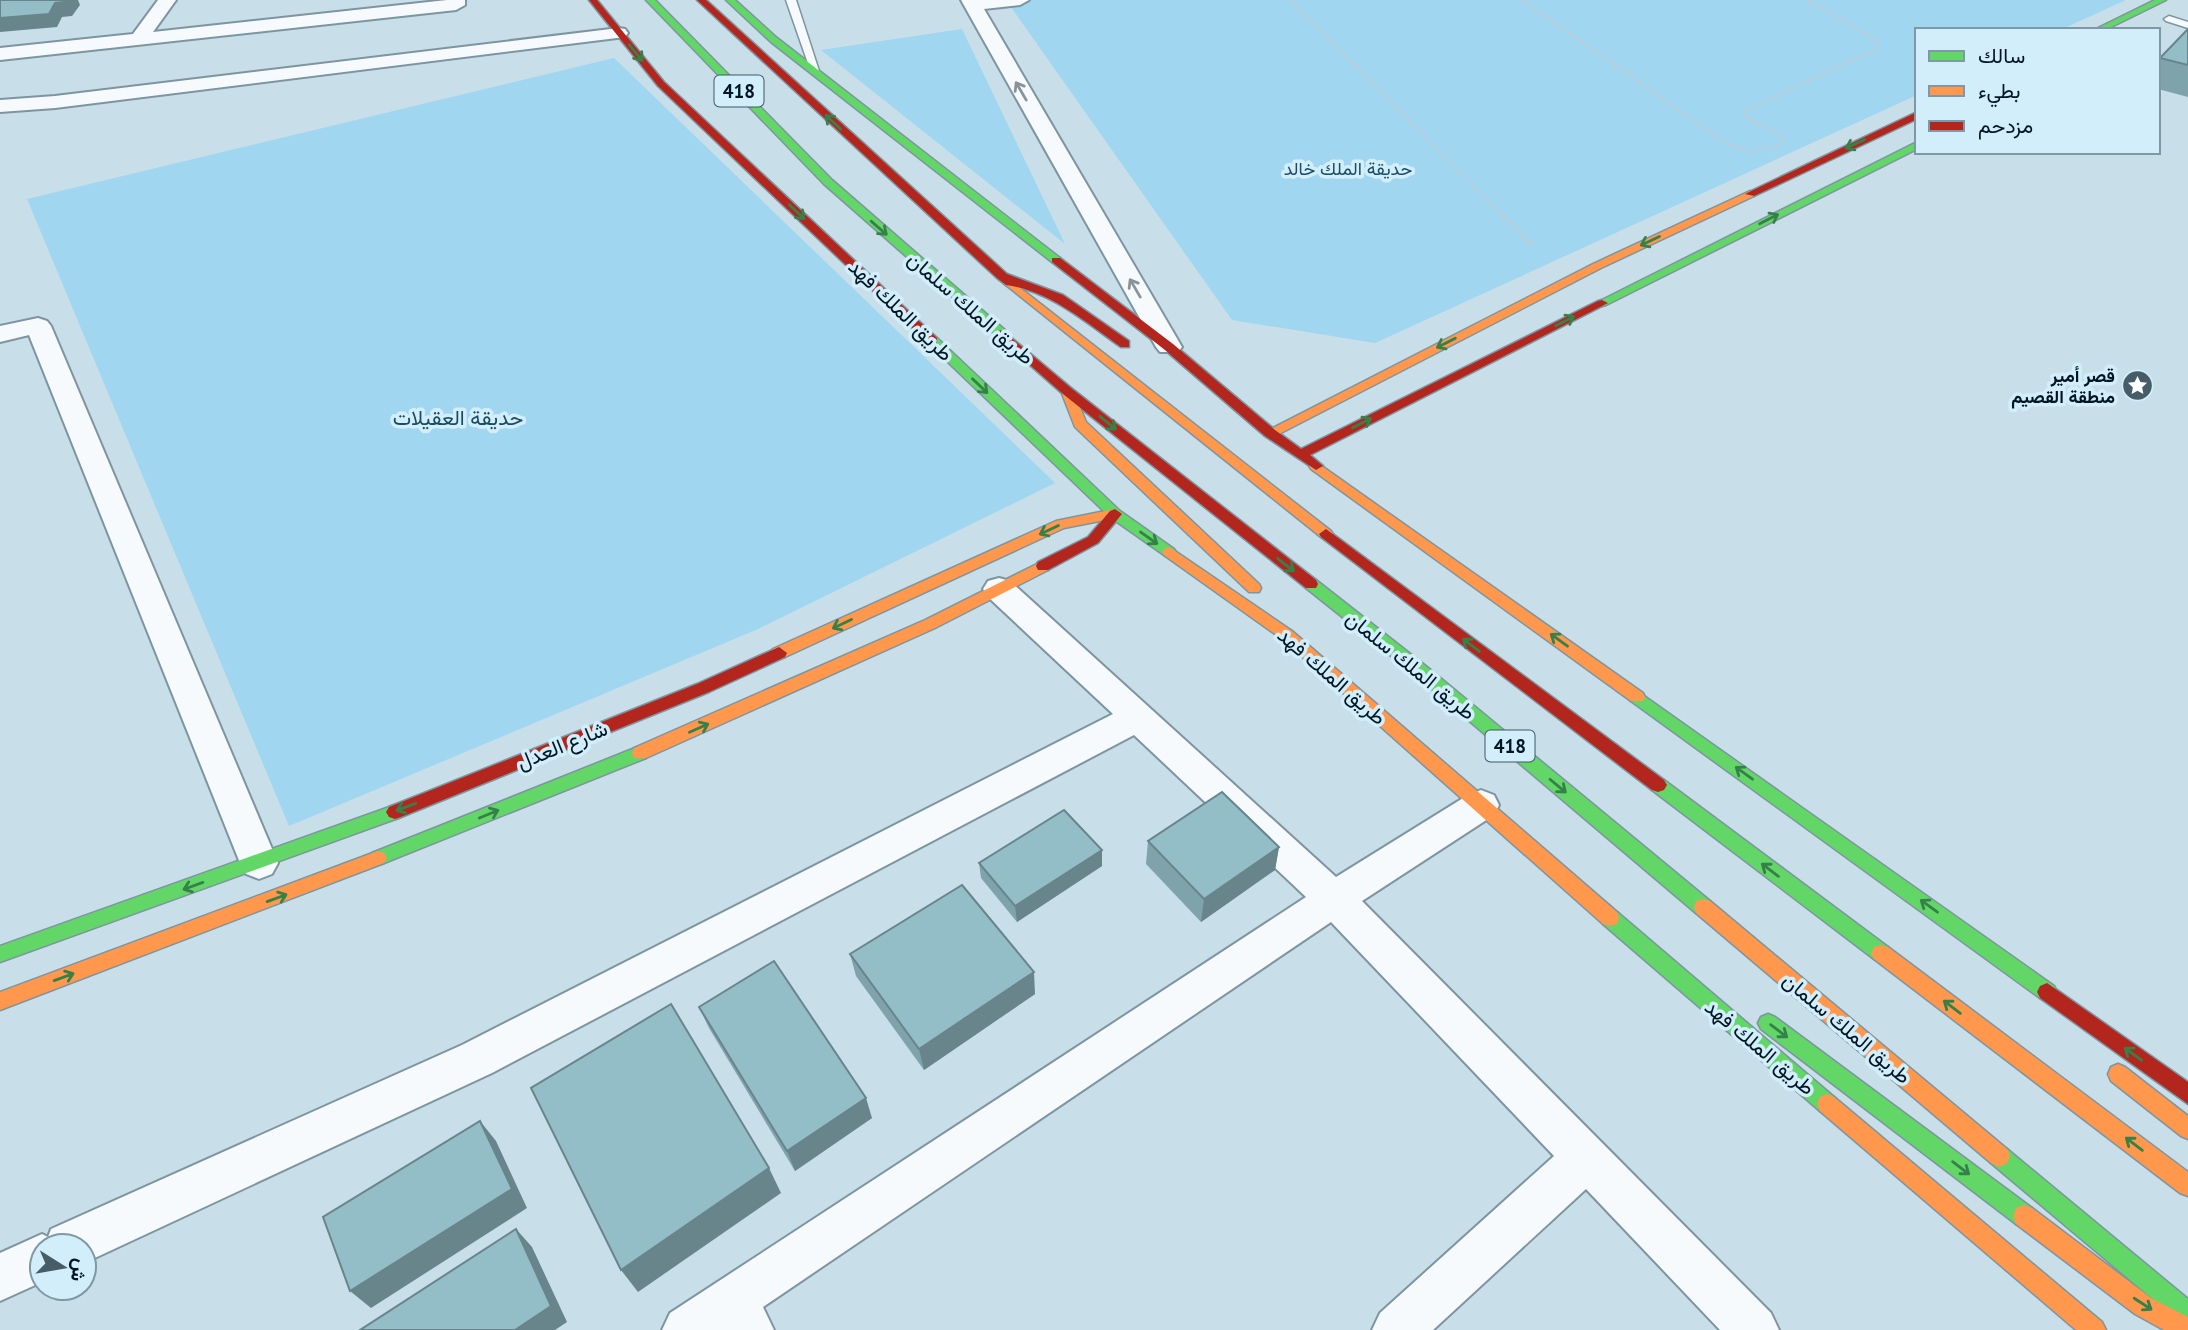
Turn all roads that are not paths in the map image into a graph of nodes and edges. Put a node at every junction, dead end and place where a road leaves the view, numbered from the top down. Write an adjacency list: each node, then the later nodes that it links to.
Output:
1 (167, 0): 16 (street)
2 (456, 0): 16 (street)
3 (593, 0): 15 (main road, طريق الملك فهد)
4 (650, 0): 30 (main road, طريق الملك سلمان / 418, one-way to 30)
5 (701, 0): 26 (main road, طريق الملك سلمان / 418, one-way to 5)
6 (730, 0): 20 (main road)
7 (791, 0): 20 (lane)
8 (1020, 0): 10 (street)
9 (2162, 0): 14 (main road)
10 (971, 3): 28 (street, one-way to 10)
11 (2188, 10): 12 (main road)
12 (2164, 22): 13 (lane)
13 (2188, 25)
14 (2102, 28)
15 (620, 33): 22 (street); 34 (main road, طريق الملك فهد, one-way to 34)
16 (138, 40): 17 (street)
17 (99, 45): 18 (street); 19 (street)
18 (0, 54)
19 (85, 64)
20 (816, 72): 28 (main road)
21 (70, 83): 22 (street)
22 (55, 102): 23 (street)
23 (0, 106)
24 (1915, 115): 32 (main road, one-way to 32)
25 (1915, 146): 33 (main road, one-way to 25)
26 (1001, 276): 29 (main road); 52 (main road, طريق الملك سلمان / 418, one-way to 26)
27 (0, 334): 39 (street)
28 (1169, 347): 32 (main road)
29 (1138, 353)
30 (1067, 391): 36 (main road); 56 (main road, طريق الملك سلمان / 418, one-way to 56)
31 (1205, 400): 32 (main road)
32 (1270, 433): 33 (main road)
33 (1301, 454): 41 (main road, one-way to 33)
34 (1115, 514): 35 (main road); 36 (main road, طريق الملك فهد, one-way to 36); 39 (main road, شارع العدل, one-way to 39)
35 (999, 589): 37 (street); 45 (main road, one-way to 35)
36 (1287, 635): 38 (main road, طريق الملك فهد)
37 (1138, 717): 40 (street); 53 (street)
38 (1481, 805): 40 (street); 43 (main road, طريق الملك فهد)
39 (259, 863): 42 (main road, شارع العدل, one-way to 42)
40 (1334, 898): 51 (street); 57 (street)
41 (1956, 926): 44 (main road); 49 (main road, one-way to 41)
42 (0, 954)
43 (1676, 976): 46 (main road); 58 (main road, طريق الملك فهد)
44 (2028, 998)
45 (0, 1001)
46 (1731, 1001)
47 (1753, 1011): 62 (main road, one-way to 62)
48 (2100, 1060): 50 (main road)
49 (2188, 1094)
50 (2188, 1129)
51 (1587, 1158): 60 (street); 61 (street)
52 (2188, 1185)
53 (98, 1232)
54 (28, 1264): 55 (street)
55 (0, 1277)
56 (2188, 1314)
57 (741, 1315): 59 (street)
58 (2089, 1328)
59 (687, 1330)
60 (1397, 1330)
61 (1754, 1330)
62 (2188, 1330)

